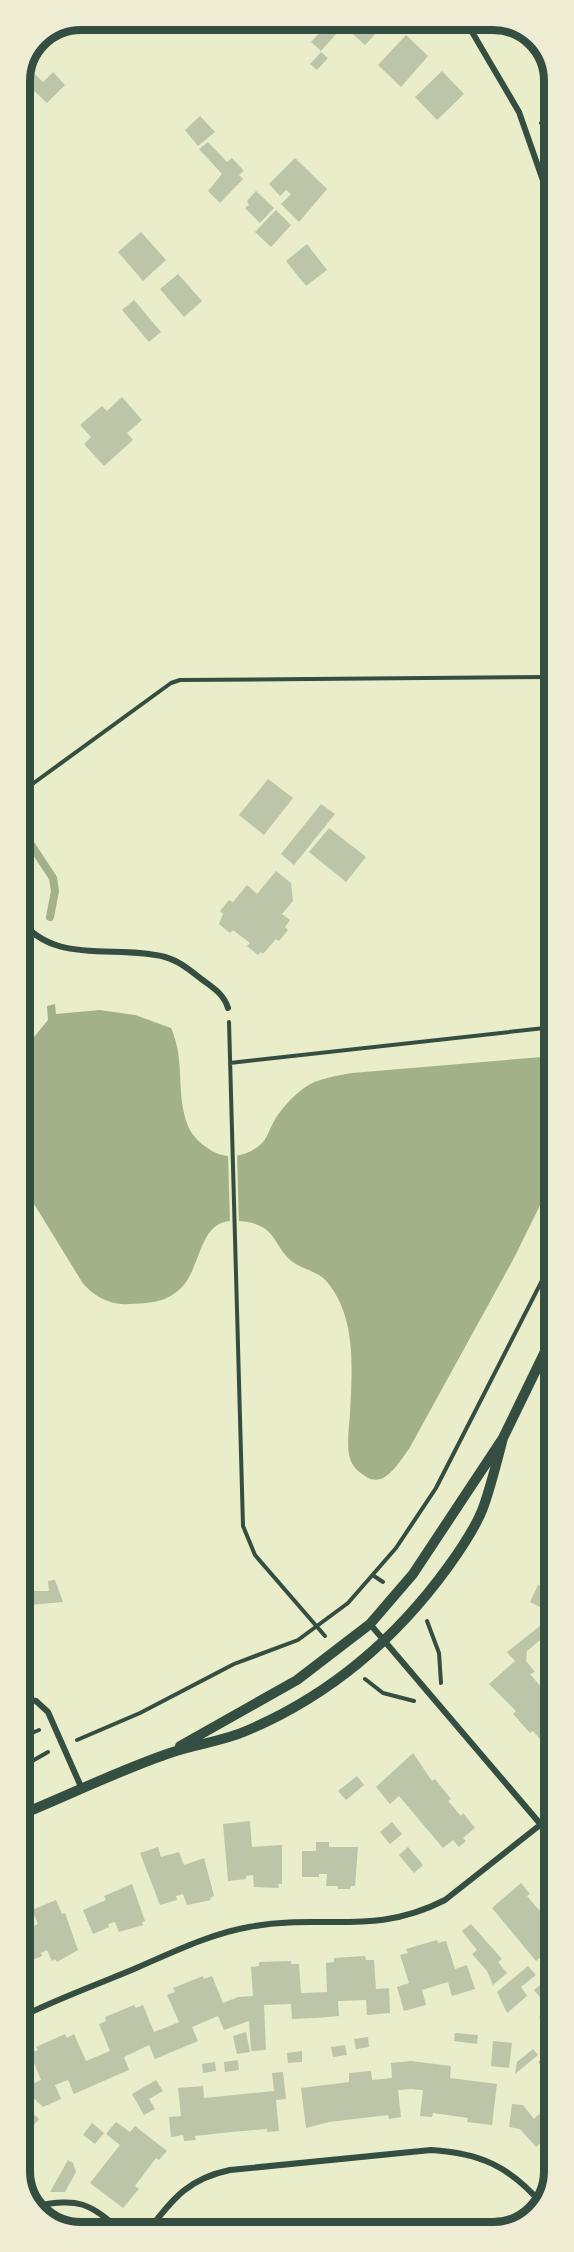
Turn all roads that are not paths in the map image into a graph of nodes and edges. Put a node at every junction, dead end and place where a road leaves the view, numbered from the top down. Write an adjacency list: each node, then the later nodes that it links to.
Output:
1 (471, 30): 2 (street)
2 (544, 181)
3 (30, 931): 4 (street)
4 (228, 1008)
5 (544, 1354): 6 (street)
6 (503, 1438): 7 (street); 8 (street)
7 (370, 1624): 8 (street); 10 (street)
8 (386, 1641): 10 (street); 13 (street)
9 (30, 1700): 11 (street)
10 (168, 1753): 11 (street)
11 (82, 1789): 12 (street)
12 (30, 1811)
13 (542, 1824): 14 (street); 15 (street)
14 (544, 1827)
15 (30, 2013)
16 (536, 2198): 19 (street)
17 (43, 2204): 18 (street)
18 (111, 2222)
19 (155, 2222)

